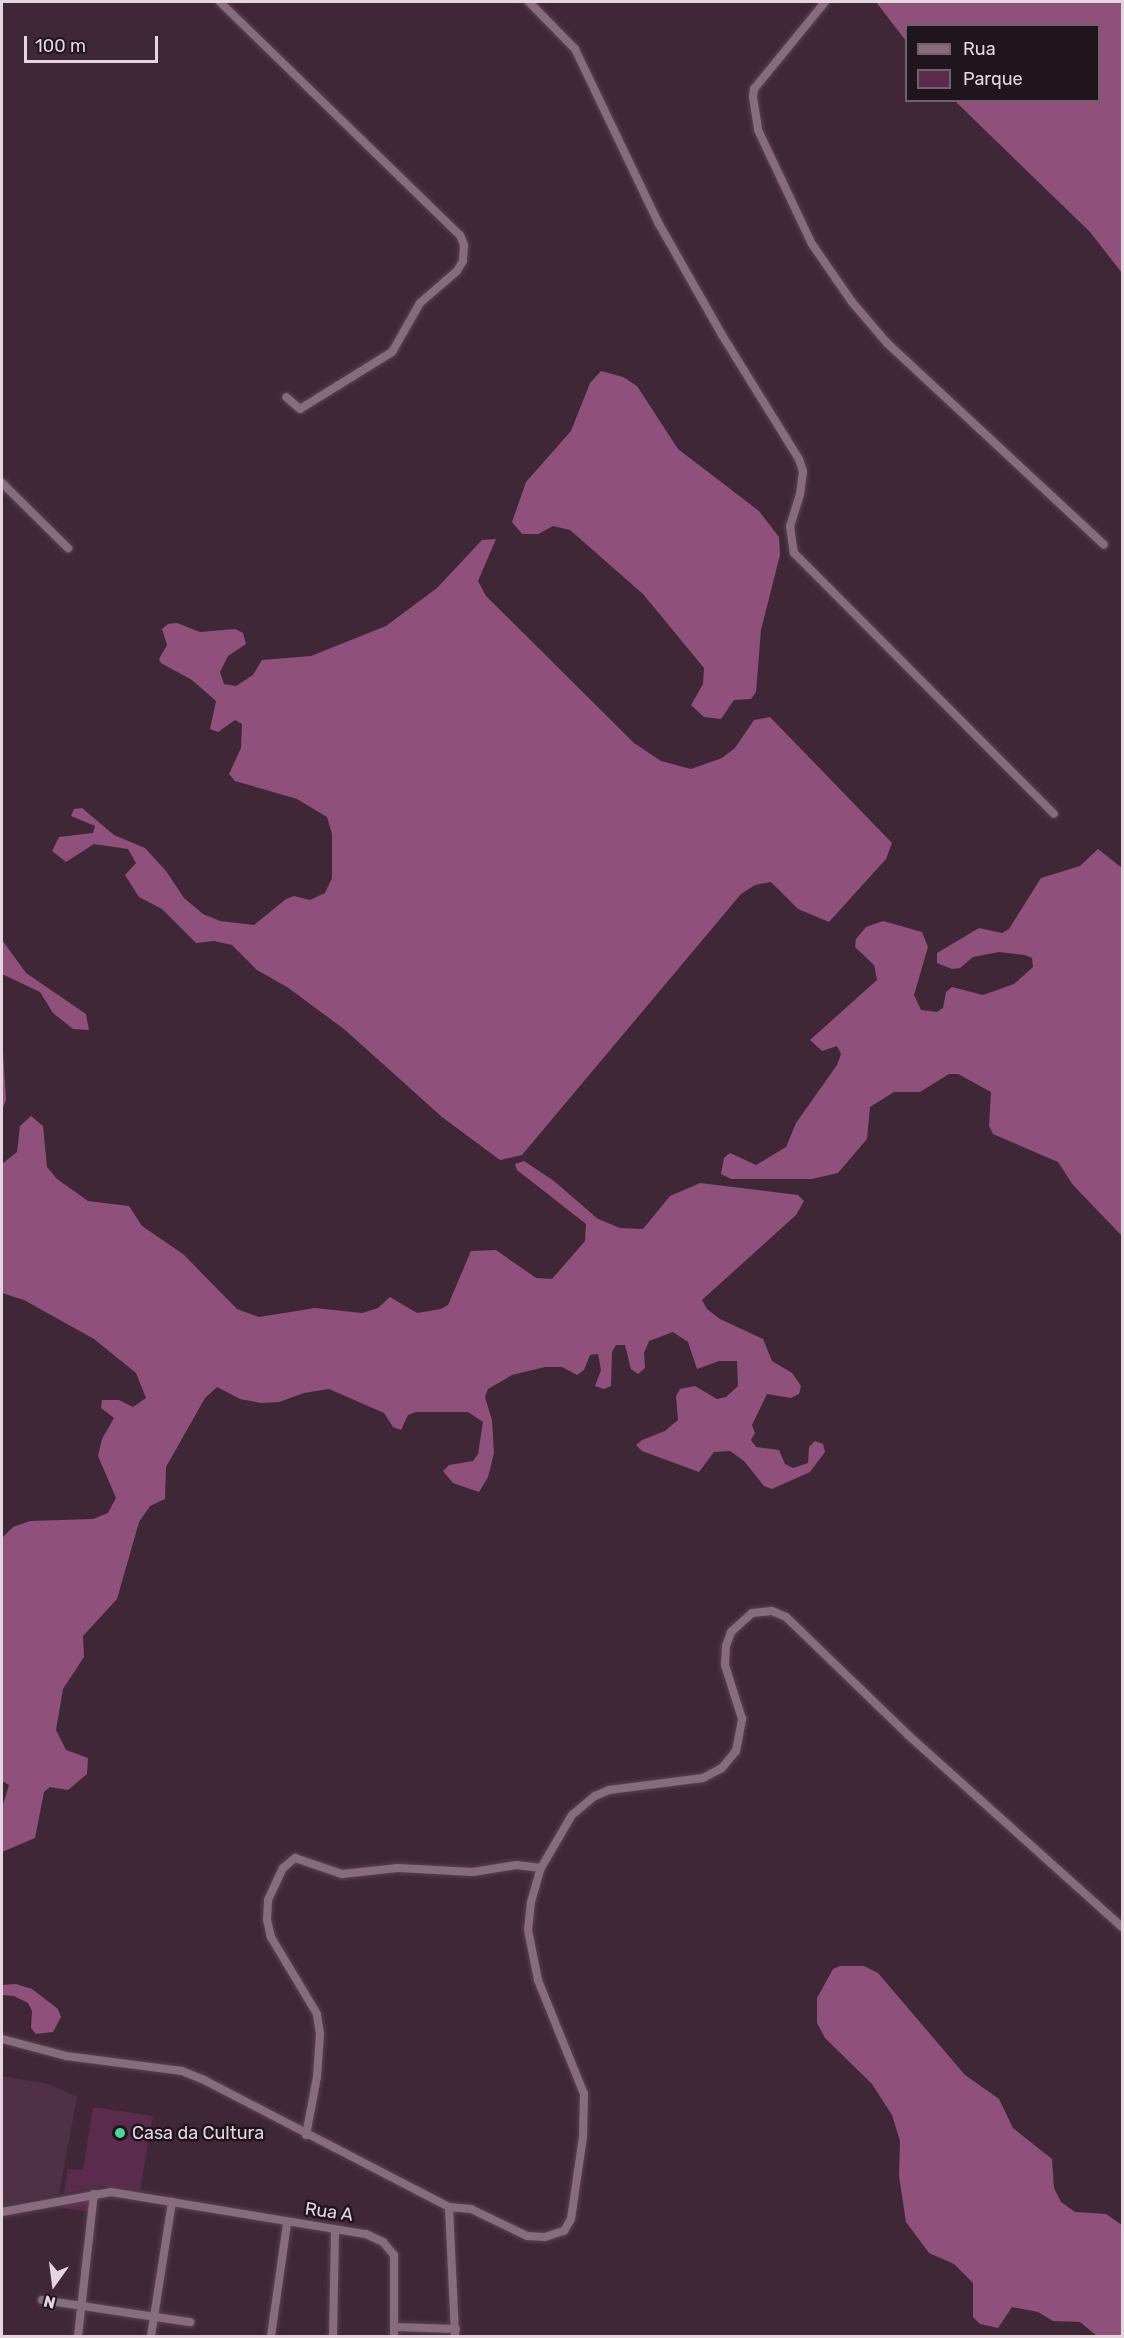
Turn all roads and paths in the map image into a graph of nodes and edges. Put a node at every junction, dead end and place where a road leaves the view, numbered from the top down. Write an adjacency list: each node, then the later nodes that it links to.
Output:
1 (220, 2): 4 (street)
2 (529, 2): 8 (street)
3 (825, 2): 6 (street)
4 (286, 397)
5 (2, 483): 7 (street)
6 (1104, 545)
7 (68, 548)
8 (1054, 814)
9 (540, 1868): 10 (street); 12 (street); 15 (street)
10 (1122, 1927)
11 (2, 2039): 12 (street)
12 (306, 2135): 15 (street)
13 (94, 2194): 14 (street, Rua A); 16 (street, Rua A); 20 (street)
14 (172, 2202): 17 (street, Rua A); 21 (street)
15 (449, 2207): 24 (street)
16 (2, 2212)
17 (287, 2223): 18 (street, Rua A); 27 (street)
18 (335, 2231): 23 (street, Rua A); 28 (street)
19 (42, 2300): 20 (street)
20 (83, 2308): 21 (street); 25 (street)
21 (154, 2319): 22 (street); 26 (street)
22 (190, 2322)
23 (394, 2332): 24 (street)
24 (456, 2333)
25 (78, 2337)
26 (151, 2337)
27 (272, 2337)
28 (333, 2337)

